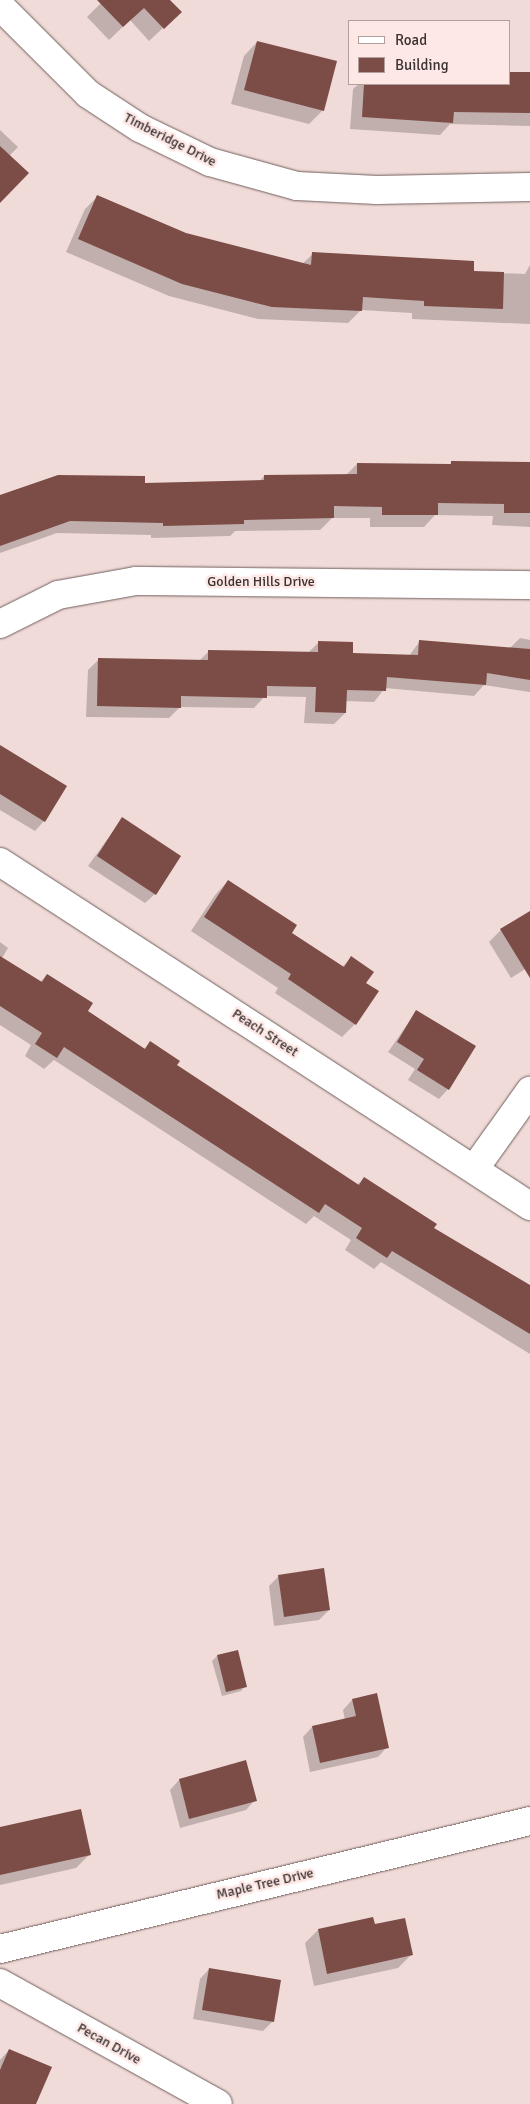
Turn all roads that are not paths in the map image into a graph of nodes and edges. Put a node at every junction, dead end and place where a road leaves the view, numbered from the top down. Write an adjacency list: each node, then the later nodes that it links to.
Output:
1 (6, 0): 2 (street)
2 (0, 6): 3 (street, Timberidge Drive)
3 (530, 187)
4 (530, 585): 5 (street, Golden Hills Drive)
5 (0, 624)
6 (0, 862): 8 (street, Peach Street)
7 (530, 1091): 8 (street)
8 (475, 1168): 9 (street, Peach Street)
9 (530, 1206)
10 (530, 1821): 11 (street, Maple Tree Drive)
11 (0, 1949)
12 (0, 1983): 13 (street, Pecan Drive)
13 (218, 2104)

